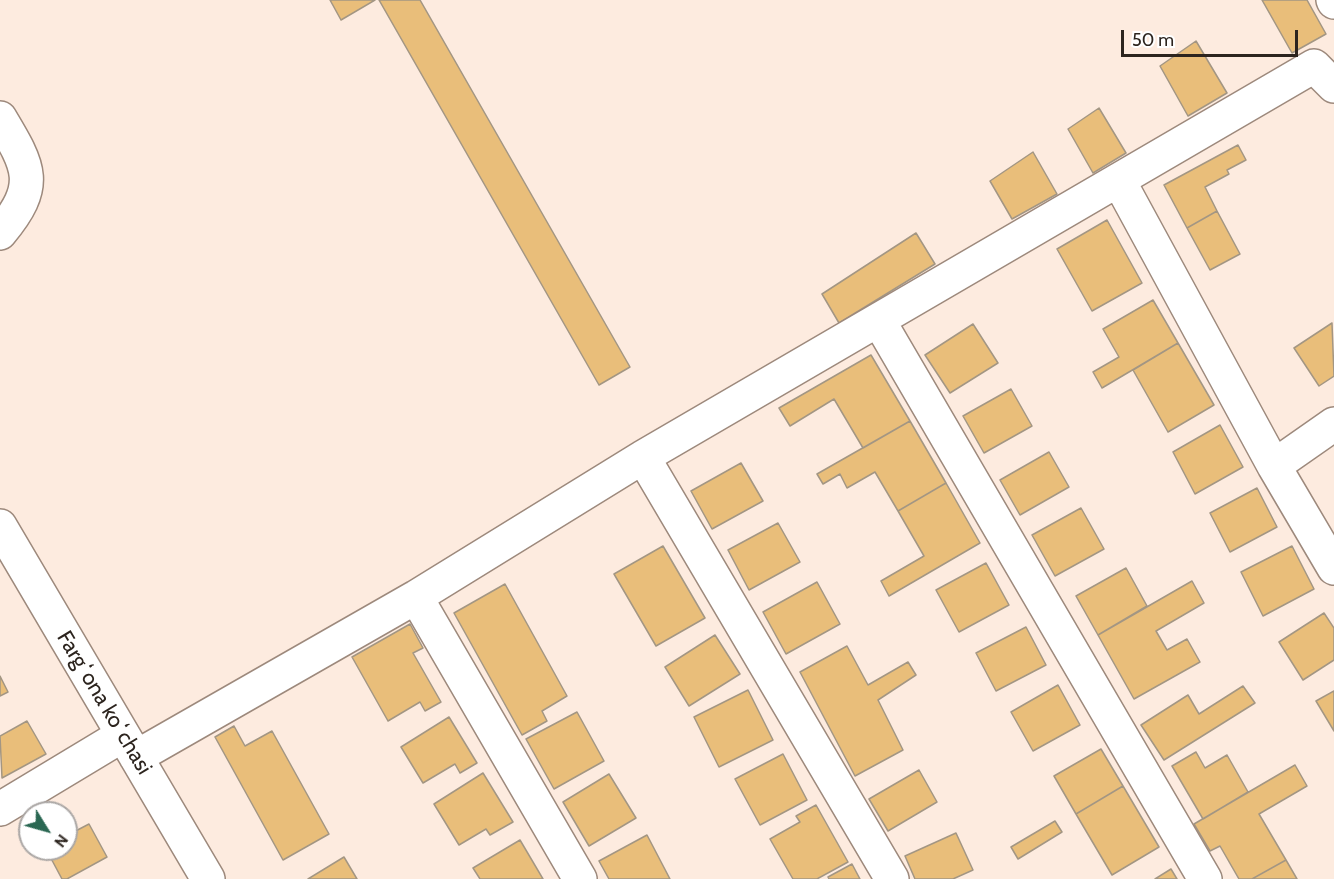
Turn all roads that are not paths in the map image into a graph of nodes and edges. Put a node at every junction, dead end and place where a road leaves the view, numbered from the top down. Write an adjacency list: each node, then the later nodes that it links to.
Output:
1 (1327, 69): 3 (street)
2 (0, 118): 4 (street)
3 (1119, 181): 5 (street); 8 (street)
4 (0, 233)
5 (879, 321): 7 (street); 17 (street)
6 (1334, 424): 8 (street)
7 (643, 457): 11 (street); 16 (street)
8 (1274, 466): 10 (street)
9 (0, 526): 12 (street, Fargʻona koʻchasi)
10 (1334, 568)
11 (416, 597): 12 (street); 15 (street)
12 (129, 746): 13 (street); 14 (street, Fargʻona koʻchasi)
13 (0, 809)
14 (208, 879)
15 (580, 879)
16 (892, 879)
17 (1205, 879)

